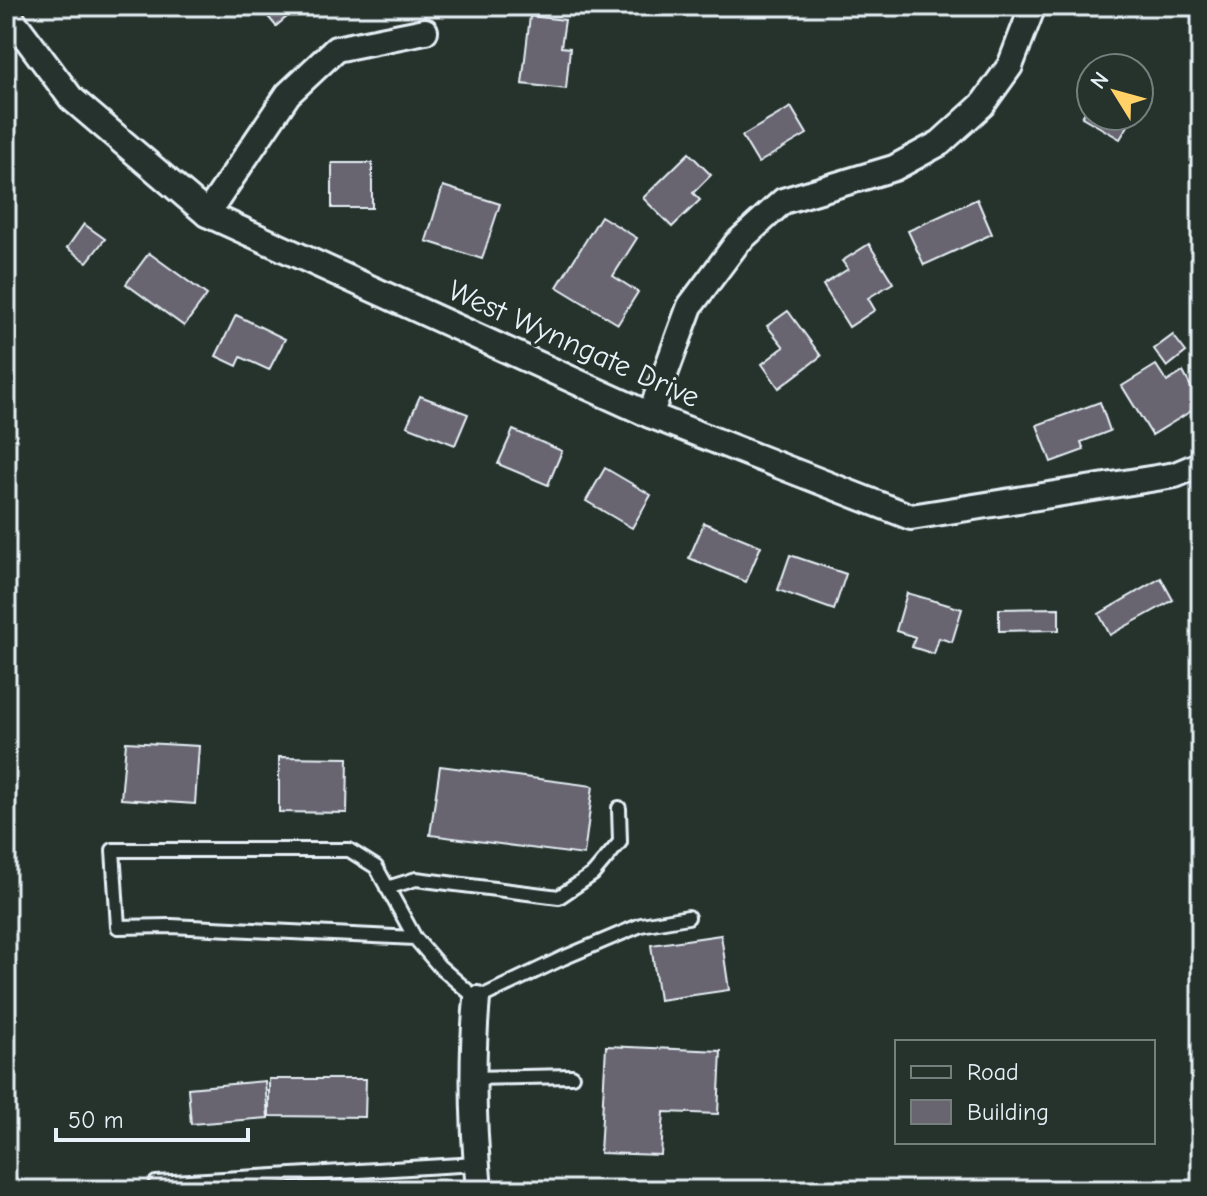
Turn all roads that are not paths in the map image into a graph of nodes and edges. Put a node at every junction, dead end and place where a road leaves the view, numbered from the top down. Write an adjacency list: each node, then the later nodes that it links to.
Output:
1 (1033, 6): 5 (street)
2 (6, 11): 4 (street, West Wynngate Drive)
3 (425, 31): 4 (street)
4 (207, 214): 5 (street, West Wynngate Drive)
5 (650, 415): 6 (street, West Wynngate Drive)
6 (1201, 464)
7 (619, 808): 8 (lane)
8 (387, 888): 10 (lane); 10 (lane)
9 (688, 917): 11 (lane)
10 (415, 938): 11 (lane)
11 (477, 999): 13 (street)
12 (572, 1076): 13 (lane)
13 (472, 1078): 14 (street)
14 (477, 1164): 15 (lane); 16 (street)
15 (156, 1183)
16 (479, 1190)

